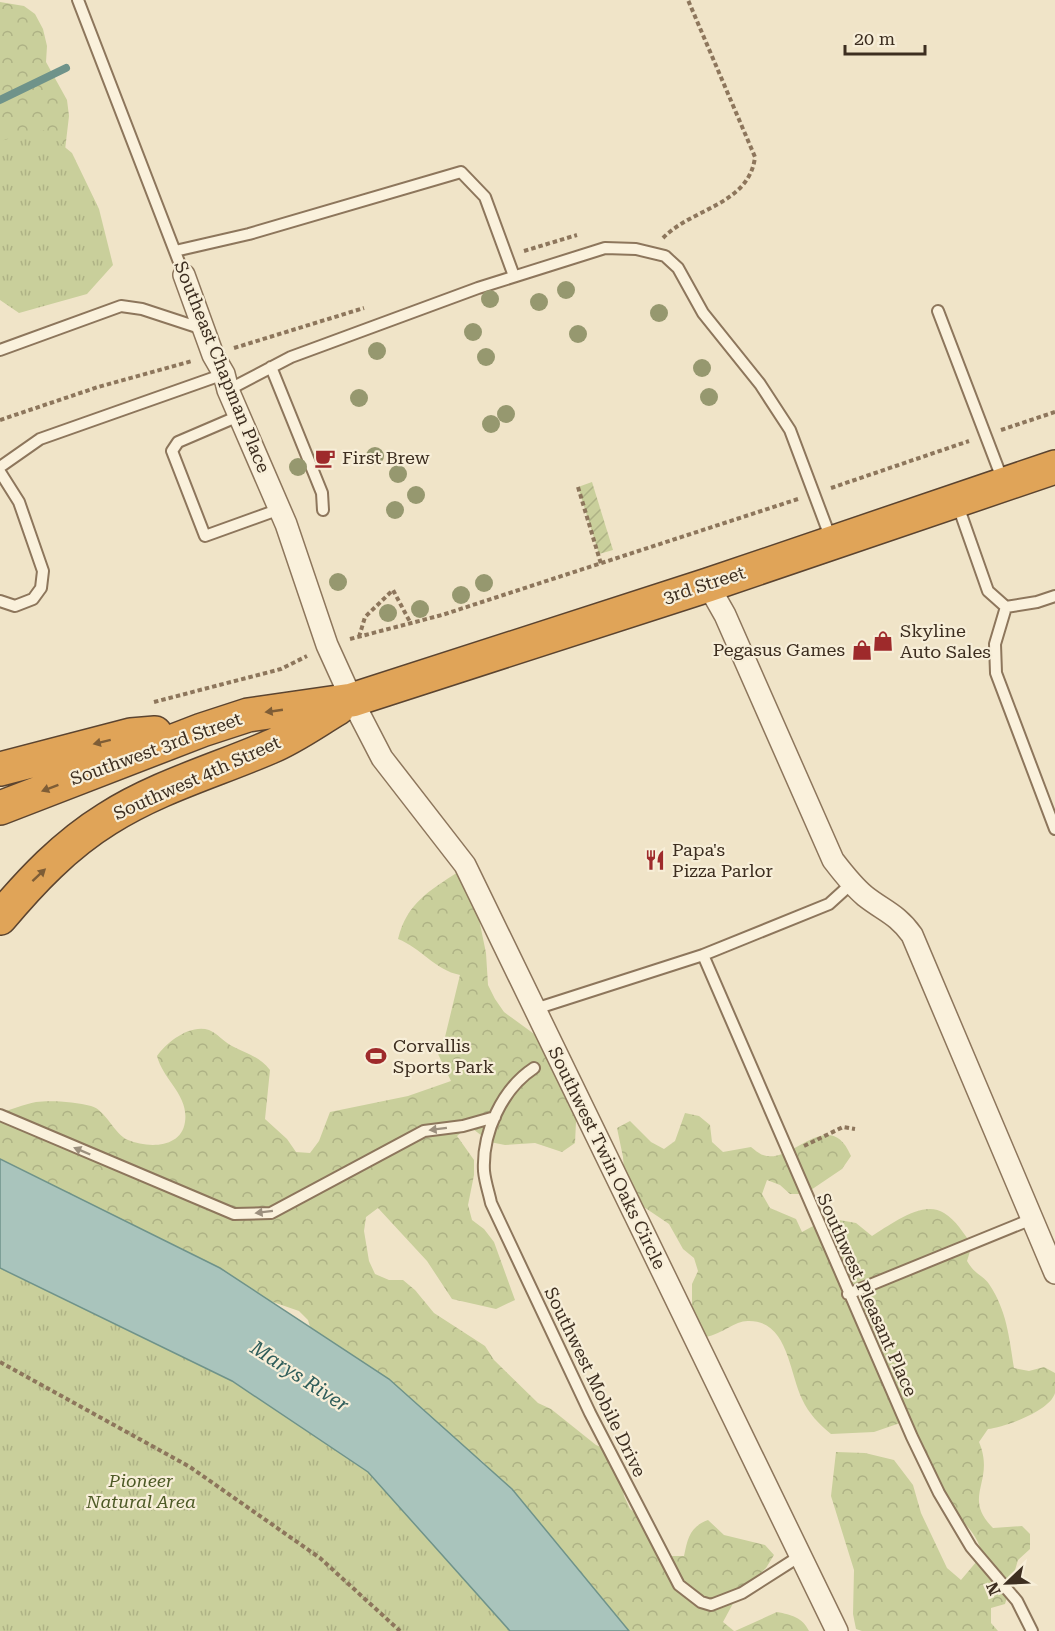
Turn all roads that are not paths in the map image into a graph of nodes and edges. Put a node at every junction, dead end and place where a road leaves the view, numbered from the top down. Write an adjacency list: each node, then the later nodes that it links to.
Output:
1 (78, 0): 2 (lane, Southeast Chapman Place)
2 (175, 251): 3 (lane, Southeast Chapman Place); 4 (lane)
3 (184, 275): 6 (street, Southeast Chapman Place)
4 (514, 276): 8 (lane); 18 (lane)
5 (938, 311): 14 (lane)
6 (203, 329): 7 (lane); 9 (street, Southeast Chapman Place)
7 (0, 350)
8 (271, 367): 9 (lane); 17 (lane)
9 (226, 382): 10 (street, Southeast Chapman Place); 11 (lane)
10 (241, 415): 16 (street, Southeast Chapman Place); 16 (lane)
11 (0, 467)
12 (1055, 467): 14 (highway, 3rd Street)
13 (0, 472): 21 (lane)
14 (1004, 484): 15 (highway, 3rd Street)
15 (956, 501): 18 (highway, 3rd Street); 22 (lane)
16 (280, 509): 23 (street, Southeast Chapman Place)
17 (323, 510)
18 (832, 542): 19 (highway, 3rd Street)
19 (708, 585): 23 (highway, 3rd Street); 28 (street)
20 (1055, 596): 22 (lane)
21 (0, 601)
22 (1006, 607): 27 (lane)
23 (352, 700): 24 (highway, Southwest 3rd Street, one-way to 24); 29 (highway, Southwest 4th Street, one-way to 23); 31 (street, Southwest Twin Oaks Circle)
24 (201, 730): 25 (highway, one-way to 25); 26 (highway, Southwest 3rd Street, one-way to 26)
25 (0, 769)
26 (0, 808)
27 (1055, 829)
28 (851, 885): 30 (lane); 35 (street)
29 (0, 918)
30 (703, 955): 31 (lane); 37 (lane, Southwest Pleasant Place)
31 (535, 1009): 38 (street, Southwest Twin Oaks Circle)
32 (534, 1068): 34 (lane, Southwest Mobile Drive)
33 (0, 1115): 34 (lane, one-way to 33)
34 (495, 1117): 38 (lane, Southwest Mobile Drive)
35 (1032, 1219): 36 (street); 37 (lane)
36 (1055, 1274)
37 (848, 1294): 40 (lane, Southwest Pleasant Place)
38 (800, 1556): 39 (street, Southwest Twin Oaks Circle)
39 (837, 1631)
40 (1032, 1631)

